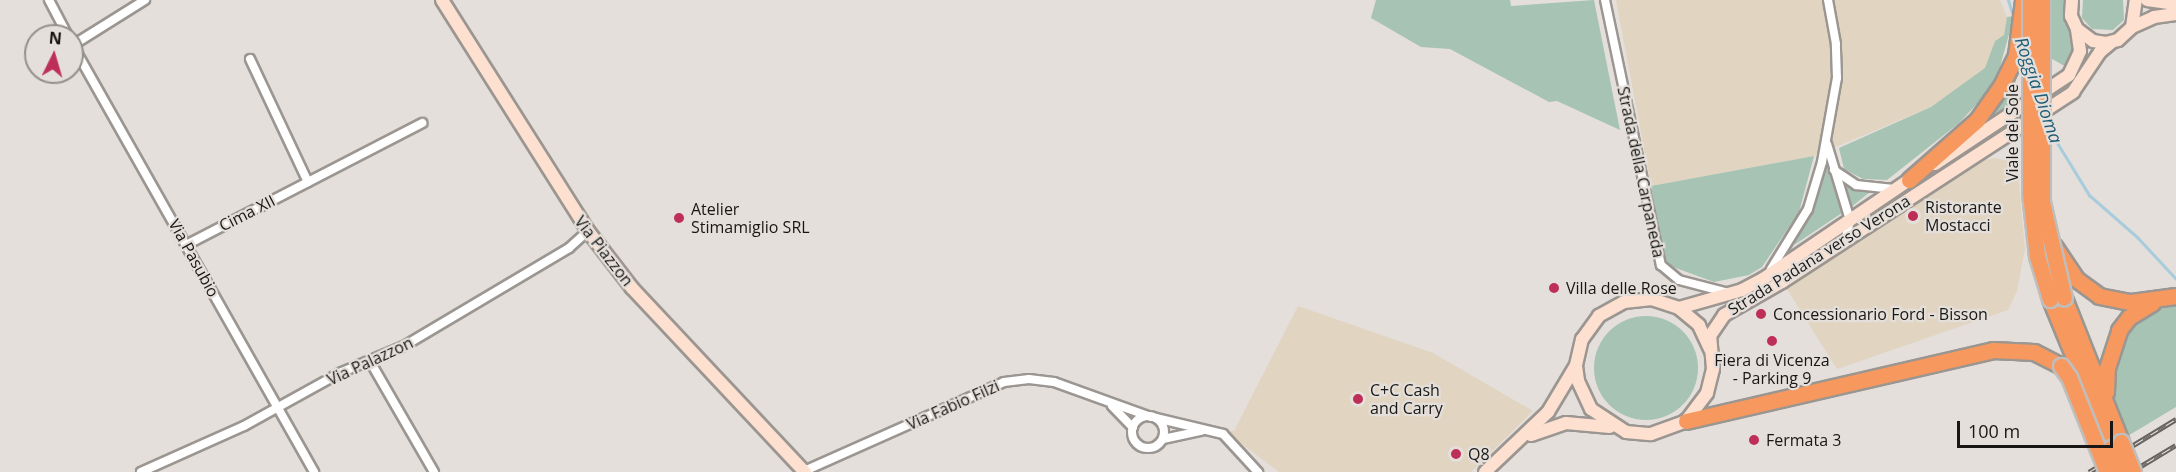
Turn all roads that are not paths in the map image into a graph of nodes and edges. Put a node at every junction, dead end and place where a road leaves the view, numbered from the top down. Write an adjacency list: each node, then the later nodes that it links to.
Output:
1 (49, 0): 14 (street)
2 (145, 0): 17 (street, Via Pasubio)
3 (442, 0): 29 (main road, Via Piazzon)
4 (1605, 0): 33 (street, Strada della Carpaneda)
5 (1828, 0): 22 (street)
6 (2023, 0): 24 (highway)
7 (2030, 0): 35 (highway, Viale del Sole, bridge)
8 (2042, 0): 28 (highway, Viale del Sole, bridge)
9 (2072, 0): 16 (main road, Strada Padana verso Verona)
10 (2136, 0): 15 (main road)
11 (2147, 0): 12 (main road)
12 (2176, 4)
13 (2176, 14): 15 (main road, Strada Padana verso Verona)
14 (62, 24)
15 (2132, 27): 18 (main road, Strada Padana verso Verona)
16 (2077, 30): 18 (main road); 24 (main road, Strada Padana verso Verona, bridge)
17 (84, 37)
18 (2112, 42): 30 (main road, Strada Padana verso Verona, bridge)
19 (250, 58): 25 (street)
20 (84, 65): 31 (street, Via Pasubio)
21 (422, 123): 25 (street, Cima XII)
22 (1826, 135): 23 (street); 32 (street)
23 (1833, 170): 26 (street); 27 (street)
24 (1909, 180): 26 (main road, Strada Padana verso Verona)
25 (308, 182): 31 (street, Cima XII)
26 (1896, 189): 27 (main road, Strada Padana verso Verona)
27 (1850, 220): 30 (street); 32 (main road, Strada Padana verso Verona)
28 (2045, 229): 35 (highway, Viale del Sole, bridge); 36 (highway, bridge)
29 (588, 231): 39 (street, Via Palazzon); 54 (main road, Via Piazzon)
30 (1845, 241): 38 (main road, Strada Padana verso Verona)
31 (186, 244): 43 (street, Via Pasubio)
32 (1763, 279): 33 (main road, Strada Padana verso Verona)
33 (1735, 293): 37 (main road, Strada Padana verso Verona)
34 (2176, 296): 36 (highway)
35 (2057, 298): 41 (highway); 58 (highway, bridge)
36 (2157, 300): 41 (highway)
37 (1679, 308): 38 (main road, Strada Padana verso Verona); 40 (main road, Strada Padana verso Verona)
38 (1710, 348): 45 (main road, Strada Padana verso Verona)
39 (371, 363): 43 (street, Via Palazzon); 53 (street)
40 (1576, 366): 47 (main road); 49 (main road, Strada Padana verso Verona)
41 (2106, 401): 59 (highway, bridge)
42 (1110, 403): 44 (street, Via Fabio Filzi); 46 (street, Via Fabio Filzi); 54 (street, Via Fabio Filzi)
43 (277, 407): 51 (street, Via Palazzon); 52 (street, Via Pasubio)
44 (1153, 417): 46 (street); 48 (street, Via Fabio Filzi); 50 (street)
45 (1686, 421): 47 (main road); 57 (highway, bridge)
46 (1133, 428): 50 (street)
47 (1614, 428): 49 (main road)
48 (1210, 430): 50 (street); 55 (street, Via Fabio Filzi)
49 (1527, 437): 56 (main road)
50 (1163, 439)
51 (141, 472)
52 (314, 472)
53 (434, 472)
54 (803, 472)
55 (1258, 472)
56 (1485, 472)
57 (2107, 472)
58 (2120, 472)
59 (2133, 472)

